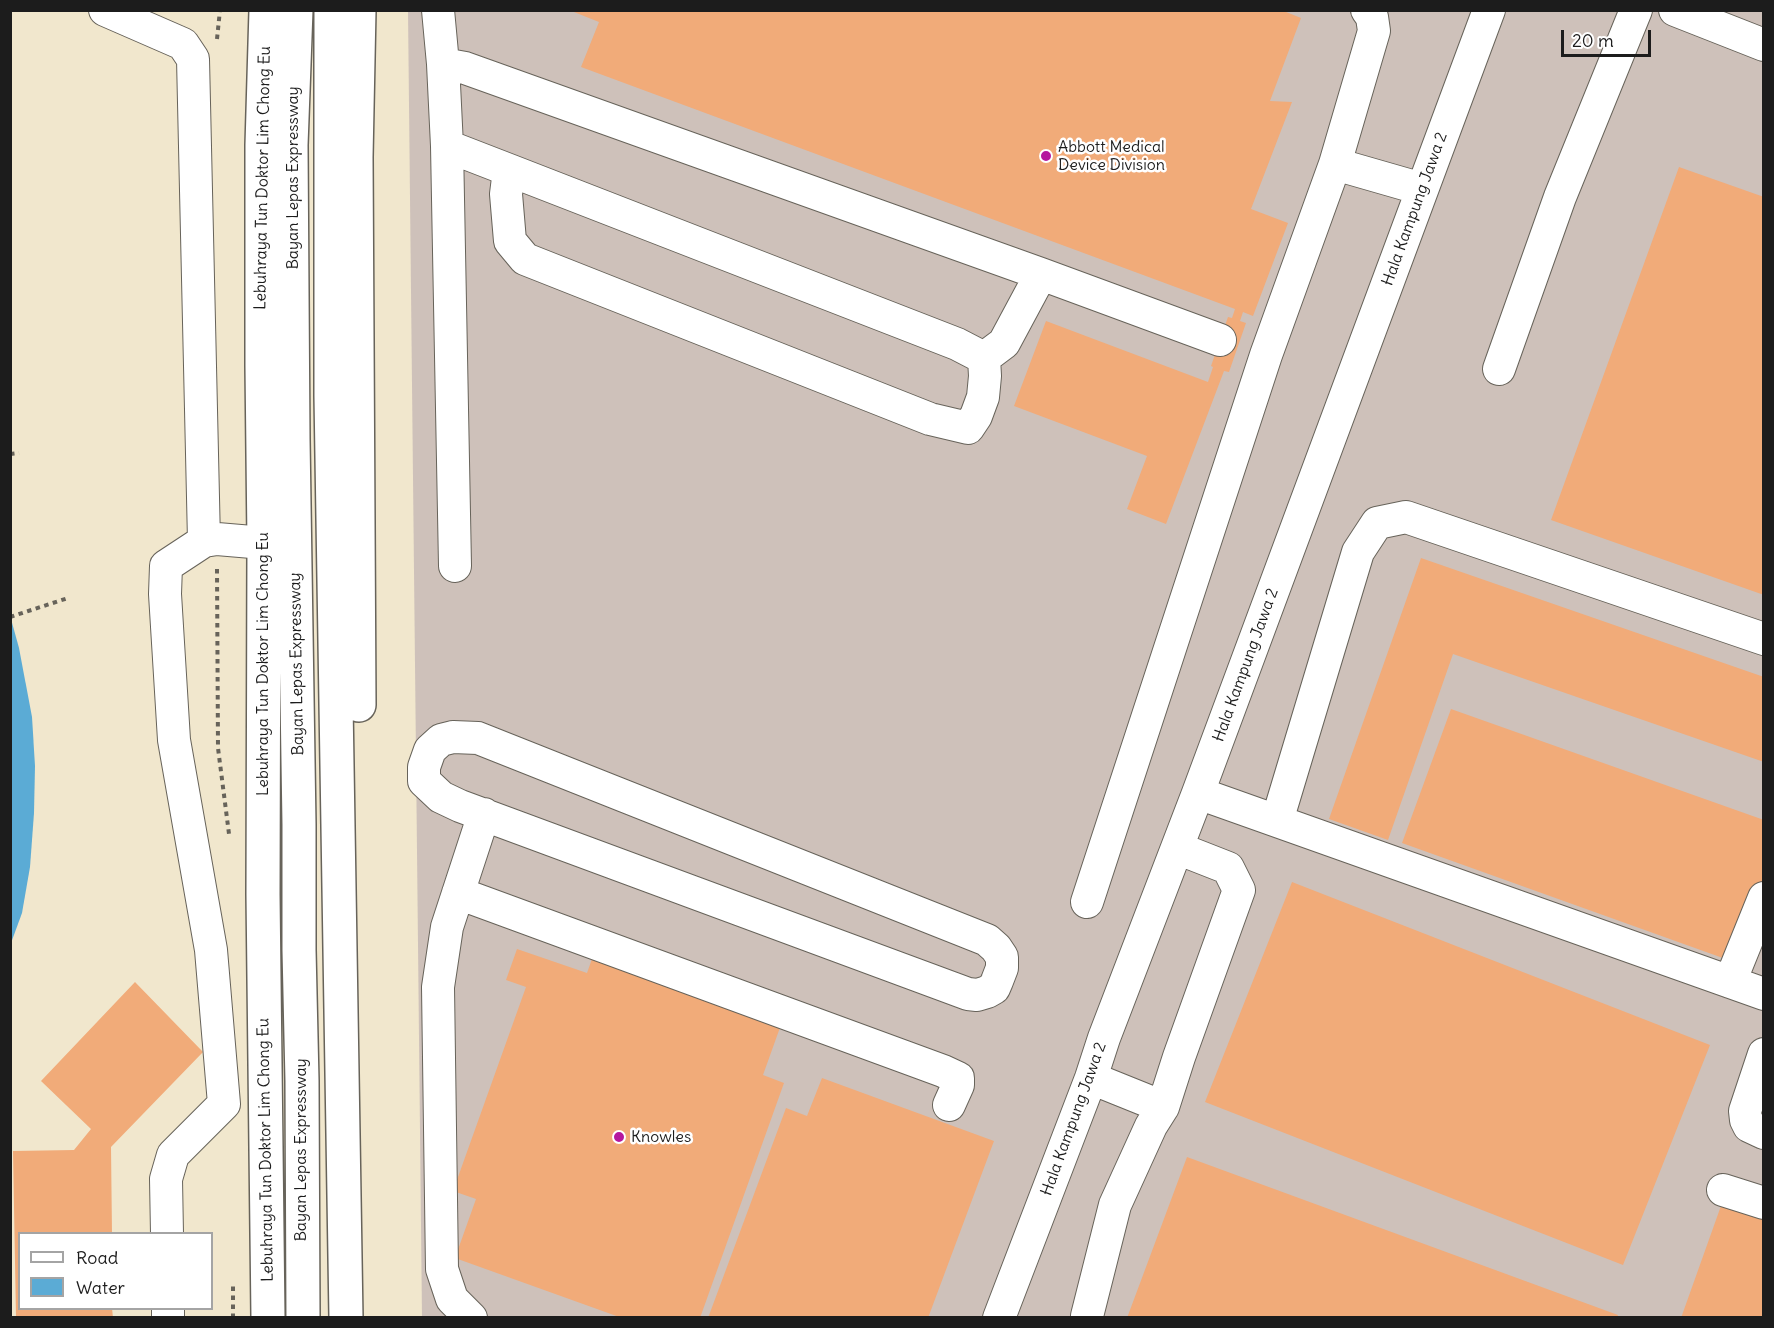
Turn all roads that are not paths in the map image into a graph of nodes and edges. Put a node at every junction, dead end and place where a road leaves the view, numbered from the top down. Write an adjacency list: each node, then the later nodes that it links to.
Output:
1 (105, 10): 21 (street)
2 (266, 10): 22 (highway, Lebuhraya Tun Doktor Lim Chong Eu)
3 (296, 10): 44 (highway, Bayan Lepas Expressway)
4 (331, 10): 45 (highway)
5 (359, 10): 45 (highway)
6 (438, 10): 12 (street)
7 (1367, 10): 14 (street)
8 (1489, 10): 16 (street, Hala Kampung Jawa 2)
9 (1636, 10): 20 (street)
10 (1675, 10): 11 (street)
11 (1764, 45)
12 (443, 64): 13 (street); 17 (street)
13 (447, 146): 15 (street); 23 (street)
14 (1335, 164): 16 (street); 18 (street)
15 (509, 170): 19 (street); 19 (street)
16 (1422, 189): 25 (street, Hala Kampung Jawa 2)
17 (1041, 274): 18 (street); 19 (street)
18 (1241, 347): 31 (street)
19 (984, 358)
20 (1499, 369)
21 (210, 540): 22 (street); 41 (street)
22 (264, 543): 43 (highway, Lebuhraya Tun Doktor Lim Chong Eu)
23 (455, 566)
24 (1764, 639): 27 (street)
25 (1198, 793): 27 (street); 28 (street, Hala Kampung Jawa 2)
26 (484, 814): 26 (street); 29 (street)
27 (1277, 821): 32 (street)
28 (1177, 848): 35 (street, Hala Kampung Jawa 2); 37 (street)
29 (458, 893): 36 (street); 46 (street)
30 (1764, 898): 32 (street)
31 (1087, 902)
32 (1730, 982): 33 (street)
33 (1764, 994)
34 (1764, 1054): 38 (street)
35 (1091, 1078): 37 (street); 47 (street, Hala Kampung Jawa 2)
36 (949, 1105)
37 (1163, 1107): 42 (street)
38 (1764, 1133)
39 (1723, 1190): 40 (street)
40 (1764, 1203)
41 (167, 1232)
42 (1087, 1316)
43 (268, 1317)
44 (303, 1317)
45 (361, 1317)
46 (471, 1317)
47 (999, 1317)

